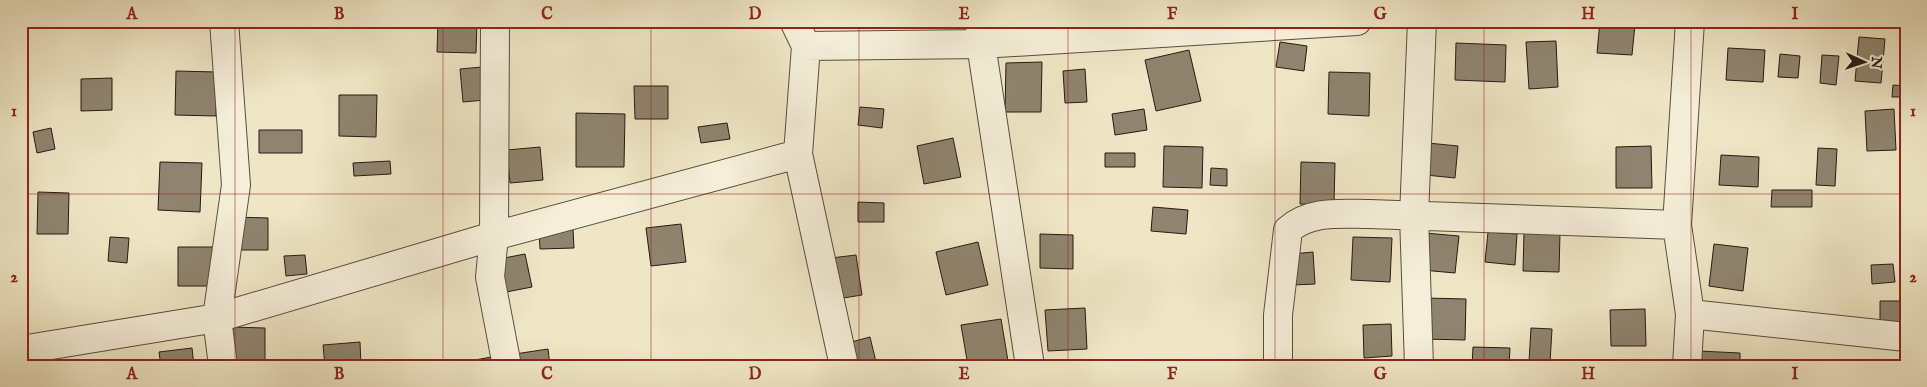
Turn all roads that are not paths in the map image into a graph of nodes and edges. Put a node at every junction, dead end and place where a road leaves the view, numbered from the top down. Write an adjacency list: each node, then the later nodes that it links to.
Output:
1 (224, 21): 15 (street)
2 (495, 21): 13 (street)
3 (794, 21): 9 (street)
4 (1357, 21): 7 (street)
5 (1422, 21): 11 (street)
6 (1690, 21): 12 (street)
7 (1118, 29): 8 (street)
8 (981, 33): 9 (street); 21 (street)
9 (806, 46): 10 (street)
10 (798, 154): 13 (street); 20 (street)
11 (1414, 216): 12 (street); 22 (street); 23 (street)
12 (1678, 225): 14 (street)
13 (494, 236): 15 (street); 19 (street)
14 (1690, 314): 16 (street); 24 (street)
15 (217, 318): 17 (street); 18 (street)
16 (1906, 337)
17 (21, 350)
18 (223, 366)
19 (507, 366)
20 (844, 366)
21 (1030, 366)
22 (1278, 366)
23 (1419, 366)
24 (1687, 366)

